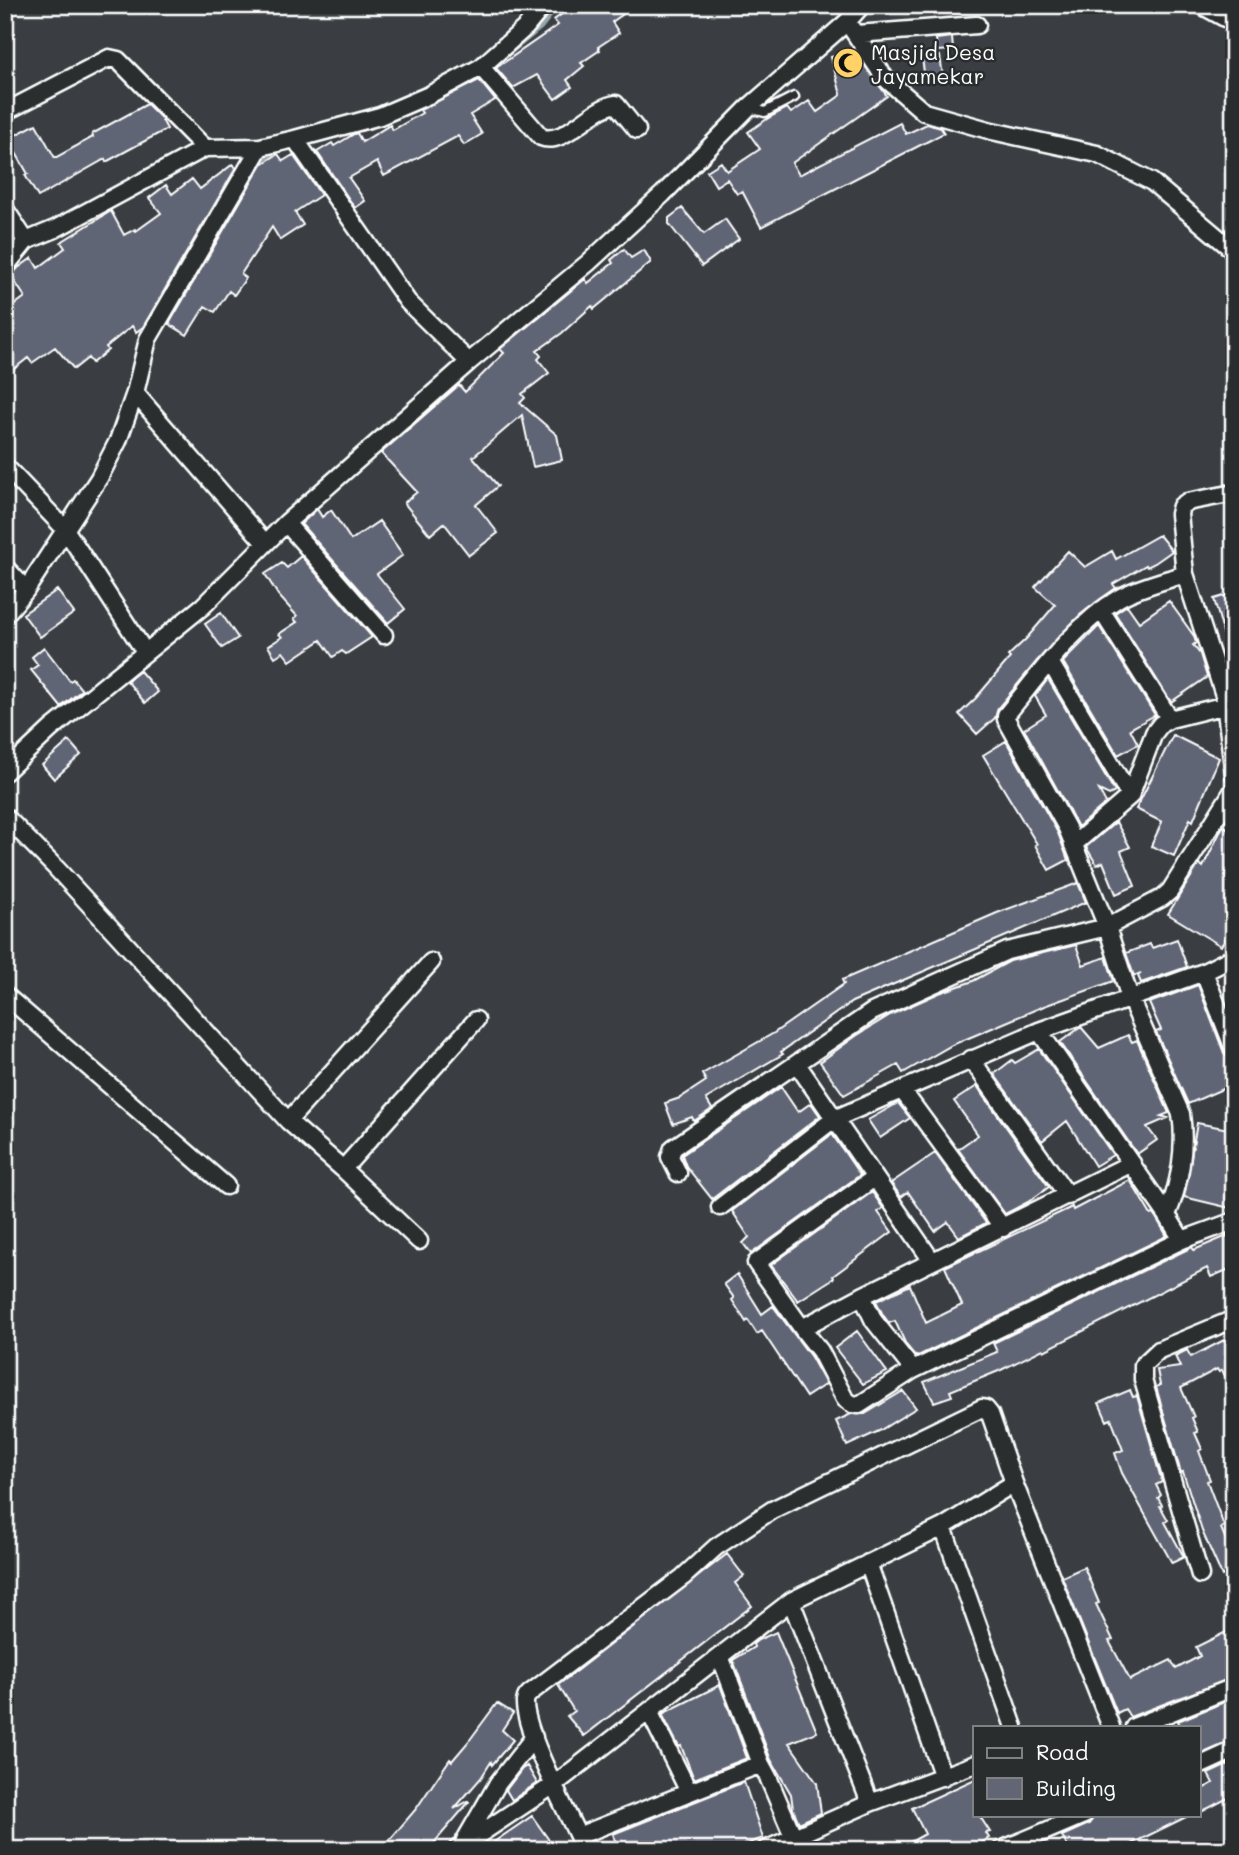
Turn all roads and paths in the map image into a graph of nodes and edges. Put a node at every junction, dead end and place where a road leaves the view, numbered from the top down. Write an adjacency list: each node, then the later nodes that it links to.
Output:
1 (544, 5): 7 (street)
2 (862, 5): 6 (street)
3 (1201, 5): 4 (street)
4 (1234, 23)
5 (977, 25): 6 (street)
6 (853, 28): 9 (street); 17 (street)
7 (481, 67): 11 (street); 12 (street)
8 (794, 97): 9 (lane)
9 (748, 108): 19 (street)
10 (5, 112): 14 (street)
11 (637, 130)
12 (295, 139): 13 (street); 19 (street)
13 (260, 147): 14 (street); 20 (street)
14 (205, 148): 16 (street)
15 (5, 209): 16 (street)
16 (26, 241): 18 (street)
17 (1234, 251)
18 (5, 267)
19 (469, 362): 23 (street)
20 (135, 393): 24 (street); 25 (street)
21 (5, 466): 24 (street)
22 (1234, 493): 27 (street)
23 (286, 523): 25 (street); 31 (street)
24 (65, 529): 28 (street); 32 (street)
25 (265, 543): 32 (street)
26 (5, 567): 28 (street)
27 (1185, 574): 29 (street); 34 (street)
28 (26, 590): 30 (street)
29 (1101, 611): 33 (street); 35 (street)
30 (5, 615)
31 (384, 635)
32 (145, 652): 36 (street)
33 (1050, 662): 39 (street); 41 (street)
34 (1229, 703): 35 (street); 37 (street)
35 (1170, 719): 39 (street)
36 (5, 772)
37 (1234, 775)
38 (1234, 789): 42 (street)
39 (1130, 796): 41 (street)
40 (5, 816): 55 (street)
41 (1073, 845): 42 (street)
42 (1107, 927): 47 (street); 52 (street)
43 (1234, 957): 45 (street)
44 (431, 962): 55 (street)
45 (1204, 972): 47 (street); 50 (street)
46 (5, 995): 60 (street)
47 (1130, 998): 49 (street); 63 (street)
48 (476, 1020): 57 (street)
49 (1039, 1031): 51 (street); 56 (street)
50 (1234, 1049)
51 (971, 1059): 53 (street); 61 (street)
52 (797, 1063): 54 (street); 58 (street)
53 (902, 1090): 54 (street); 65 (street)
54 (834, 1119): 59 (street); 62 (street)
55 (288, 1121): 57 (street)
56 (1132, 1163): 61 (street); 63 (street)
57 (343, 1169): 67 (street)
58 (678, 1173)
59 (874, 1178): 68 (street); 71 (street)
60 (226, 1186)
61 (1069, 1196): 65 (street)
62 (720, 1207)
63 (1167, 1214): 66 (street)
64 (1234, 1221): 66 (street)
65 (1003, 1228): 68 (street)
66 (1182, 1240): 72 (street)
67 (419, 1241)
68 (932, 1261): 69 (street)
69 (862, 1296): 71 (street); 72 (street)
70 (1234, 1319): 76 (street)
71 (802, 1328): 72 (street)
72 (913, 1370)
73 (1014, 1483): 74 (street); 82 (street); 84 (street)
74 (943, 1527): 75 (street); 81 (street)
75 (868, 1563): 77 (street); 89 (street)
76 (1199, 1575)
77 (791, 1601): 78 (street); 92 (street)
78 (720, 1656): 80 (street); 86 (street)
79 (1234, 1687): 83 (street)
80 (649, 1711): 90 (street); 91 (street)
81 (1014, 1726)
82 (1111, 1726)
83 (1136, 1726)
84 (534, 1737): 90 (street); 97 (street)
85 (1234, 1750): 88 (street)
86 (761, 1764): 91 (street); 96 (street)
87 (973, 1765): 89 (street)
88 (1200, 1766)
89 (943, 1777): 92 (street)
90 (555, 1784): 95 (street); 97 (street)
91 (689, 1792): 95 (street)
92 (870, 1804): 96 (street)
93 (1079, 1816): 94 (street)
94 (1045, 1823): 99 (street)
95 (580, 1843)
96 (797, 1844): 98 (street)
97 (459, 1847)
98 (765, 1850)
99 (1001, 1850)

